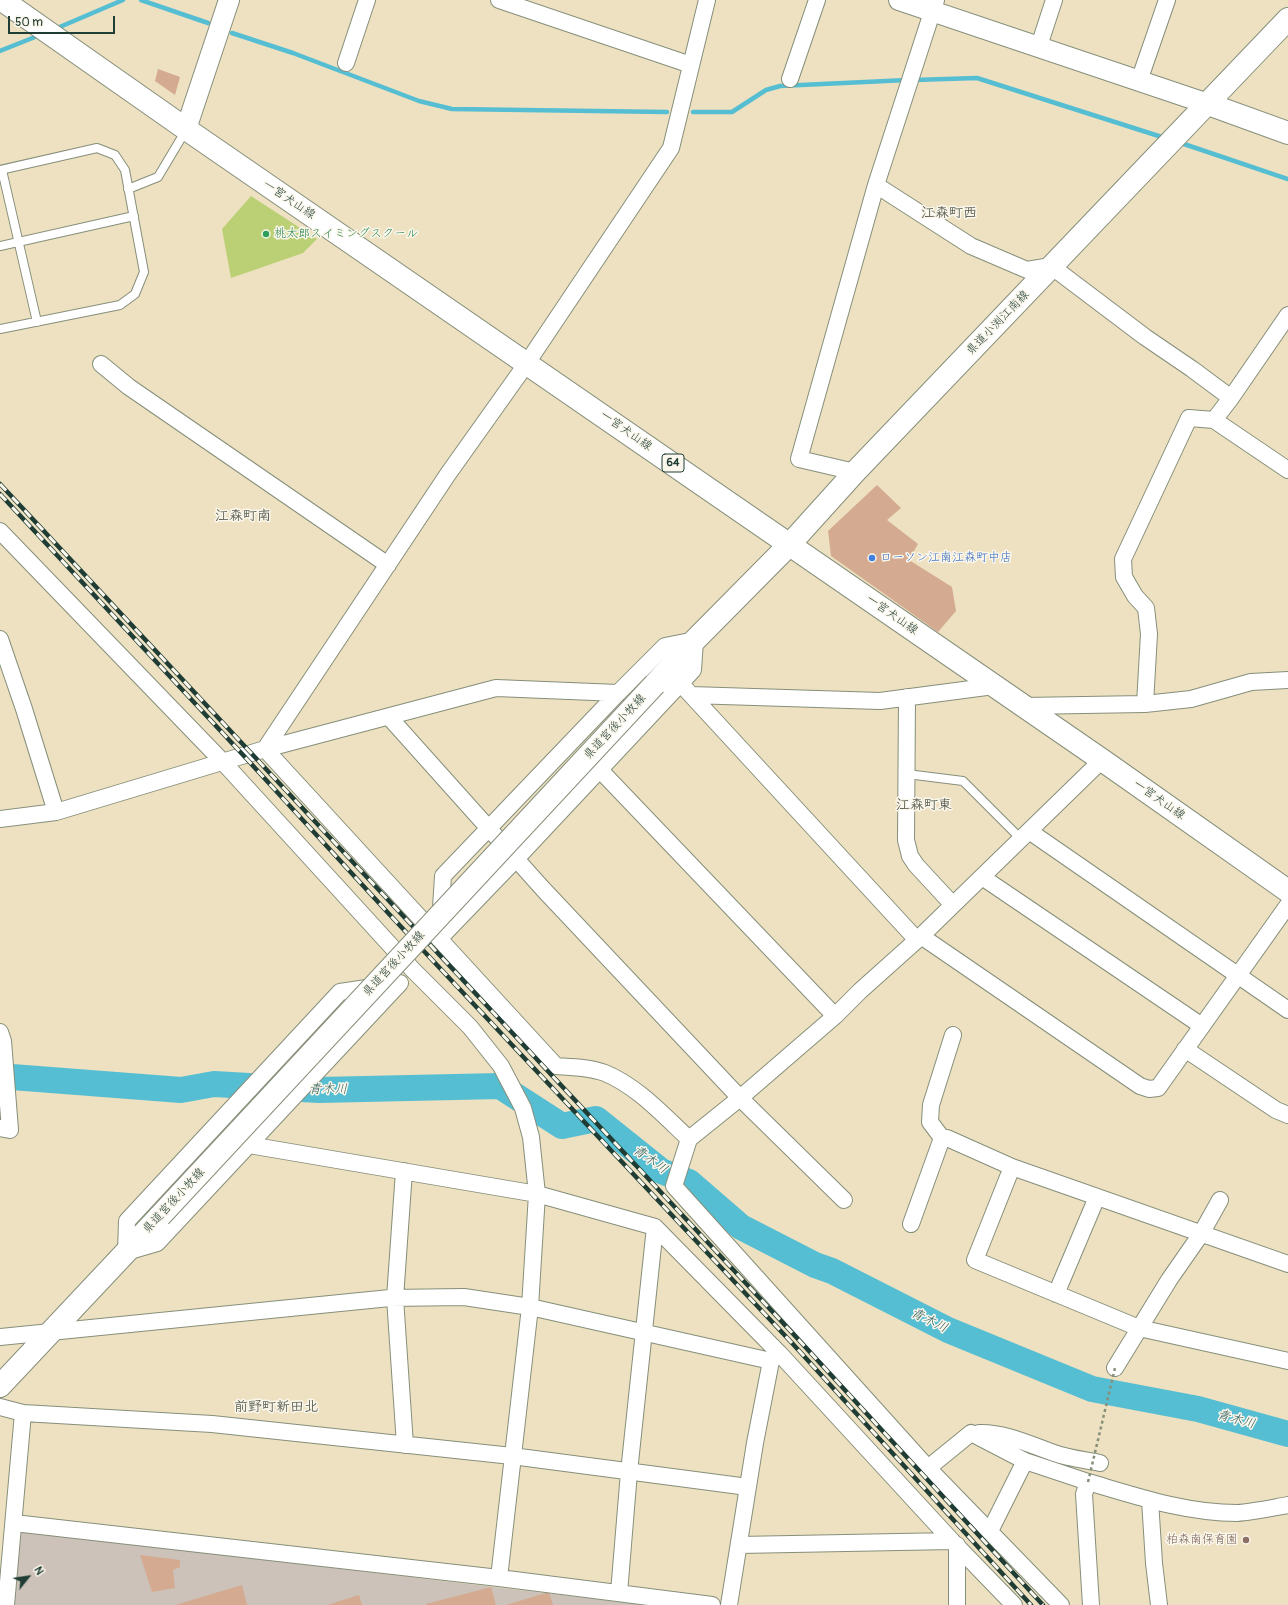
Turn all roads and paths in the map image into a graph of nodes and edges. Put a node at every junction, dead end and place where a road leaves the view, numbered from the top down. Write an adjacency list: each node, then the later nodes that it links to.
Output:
1 (229, 0): 18 (street)
2 (367, 0): 13 (street)
3 (499, 0): 14 (street)
4 (707, 0): 14 (street)
5 (817, 0): 15 (street)
6 (899, 0): 10 (street)
7 (1054, 0): 12 (street)
8 (1167, 0): 16 (street)
9 (6, 1): 18 (main road, 一宮犬山線 / 64)
10 (934, 6): 12 (street); 21 (street)
11 (1288, 19): 17 (main road, 県道小渕江南線)
12 (1039, 46): 16 (street)
13 (346, 63)
14 (691, 65): 30 (street)
15 (790, 79)
16 (1139, 82): 17 (street)
17 (1208, 104): 19 (main road); 26 (main road, 県道小渕江南線)
18 (186, 129): 22 (lane); 30 (main road, 一宮犬山線 / 64)
19 (1288, 133)
20 (1, 170): 22 (lane); 24 (lane)
21 (876, 184): 26 (street); 35 (street)
22 (128, 189): 23 (lane)
23 (134, 216): 24 (lane); 28 (lane)
24 (18, 242): 25 (lane); 28 (lane)
25 (0, 246)
26 (1051, 266): 32 (street); 35 (main road, 県道小渕江南線)
27 (1288, 315): 32 (street)
28 (37, 322): 29 (lane)
29 (0, 329)
30 (527, 362): 37 (main road, 一宮犬山線 / 64); 38 (street)
31 (102, 364): 38 (street)
32 (1231, 398): 33 (street)
33 (1214, 420): 34 (street); 46 (street)
34 (1288, 470)
35 (855, 472): 37 (main road, 県道小渕江南線)
36 (1, 534): 51 (street)
37 (790, 544): 40 (main road, 県道宮後小牧線); 42 (main road, 一宮犬山線 / 64)
38 (388, 565): 49 (street)
39 (0, 639): 54 (street)
40 (695, 640): 43 (street); 44 (street); 89 (main road, 県道宮後小牧線, bridge)
41 (1288, 680): 46 (street)
42 (994, 686): 45 (street); 47 (main road, 一宮犬山線 / 64)
43 (686, 689): 45 (street); 52 (street); 63 (street)
44 (618, 693): 48 (street); 56 (street)
45 (908, 698): 53 (street)
46 (1145, 704): 47 (street)
47 (1023, 706): 50 (main road, 一宮犬山線 / 64)
48 (390, 717): 49 (street); 56 (street)
49 (265, 749): 51 (street); 64 (street)
50 (1102, 760): 57 (street); 60 (main road, 一宮犬山線 / 64)
51 (223, 762): 54 (street); 65 (street)
52 (600, 770): 58 (street); 69 (street)
53 (907, 774): 57 (lane); 61 (street)
54 (56, 812): 55 (street)
55 (0, 819)
56 (489, 828): 58 (street); 64 (street)
57 (1025, 835): 59 (street); 66 (street)
58 (516, 859): 64 (street); 74 (street)
59 (982, 877): 61 (street); 70 (street)
60 (1288, 891)
61 (953, 905): 63 (street)
62 (1288, 905): 66 (street)
63 (919, 938): 69 (street); 73 (street)
64 (439, 939): 78 (street)
65 (413, 970): 67 (street); 82 (street)
66 (1238, 976): 68 (street); 70 (street)
67 (400, 983): 79 (street); 89 (street)
68 (1288, 1010)
69 (834, 1016): 74 (street)
70 (1202, 1026): 73 (street)
71 (0, 1032): 76 (street)
72 (953, 1035): 77 (street)
73 (1185, 1049): 75 (street)
74 (740, 1098): 78 (street); 84 (street)
75 (1288, 1115)
76 (0, 1128)
77 (942, 1138): 80 (street); 86 (street)
78 (689, 1139): 109 (street)
79 (249, 1145): 81 (street); 89 (street)
80 (1012, 1167): 83 (street); 91 (street)
81 (404, 1171): 82 (street); 92 (street)
82 (536, 1194): 87 (street); 93 (street)
83 (1097, 1197): 88 (street); 91 (street)
84 (844, 1200)
85 (1220, 1200): 88 (street)
86 (911, 1224)
87 (655, 1226): 96 (street); 98 (street)
88 (1201, 1234): 90 (street); 94 (street)
89 (126, 1252): 95 (main road, 県道宮後小牧線)
90 (1288, 1264)
91 (1056, 1294): 94 (street)
92 (395, 1298): 93 (street); 95 (street); 105 (street)
93 (530, 1307): 96 (street); 106 (street)
94 (1139, 1328): 99 (street); 100 (street)
95 (50, 1332): 97 (street); 101 (main road, 県道宮後小牧線)
96 (643, 1332): 98 (street); 110 (street)
97 (0, 1337)
98 (775, 1357): 112 (street); 117 (street)
99 (1288, 1362)
100 (1115, 1368): 111 (path, bridge)
101 (0, 1386)
102 (0, 1407): 103 (street)
103 (23, 1413): 105 (street); 115 (street)
104 (971, 1433): 107 (street); 108 (street); 109 (street)
105 (405, 1445): 106 (street)
106 (512, 1456): 110 (street); 119 (street)
107 (1025, 1461): 111 (street); 116 (street)
108 (1100, 1463)
109 (928, 1468): 116 (street)
110 (629, 1472): 112 (street); 120 (street)
111 (1088, 1482): 113 (street); 127 (street)
112 (748, 1487): 118 (street)
113 (1150, 1500): 114 (street); 128 (street)
114 (1288, 1505)
115 (14, 1523): 119 (street); 121 (street)
116 (990, 1531): 126 (street)
117 (954, 1543): 118 (street); 124 (street); 125 (street)
118 (739, 1545): 123 (street)
119 (499, 1578): 120 (street)
120 (619, 1593): 122 (street)
121 (6, 1605)
122 (712, 1605)
123 (729, 1605)
124 (957, 1605)
125 (1014, 1605)
126 (1061, 1605)
127 (1091, 1605)
128 (1159, 1605)

